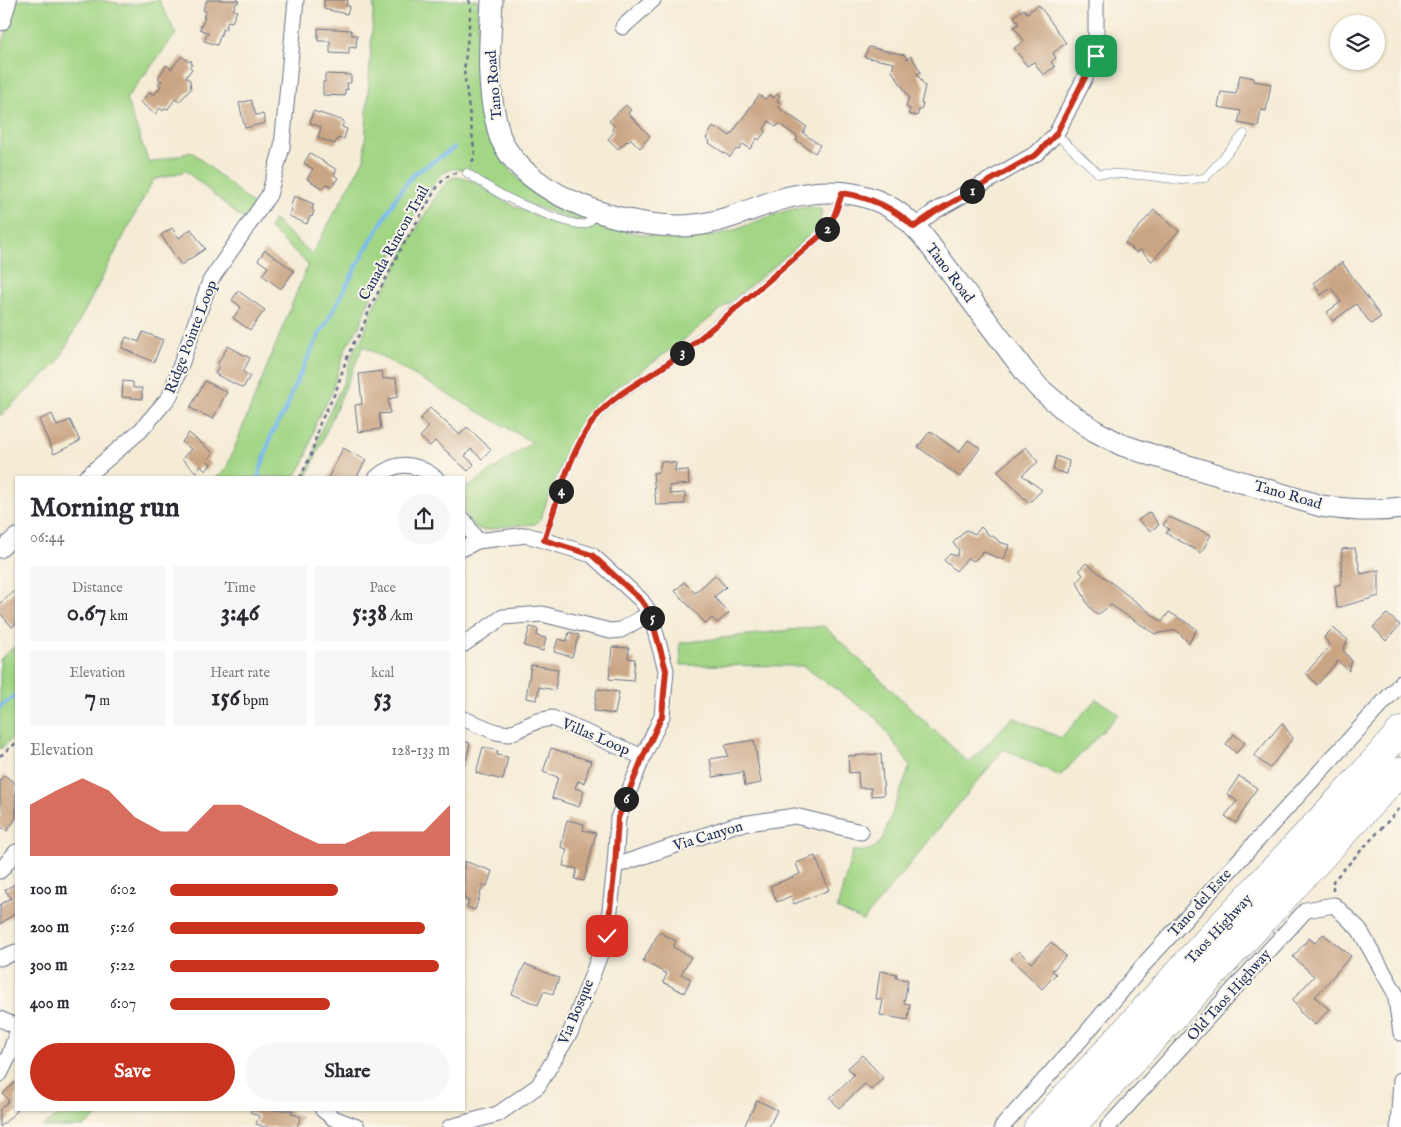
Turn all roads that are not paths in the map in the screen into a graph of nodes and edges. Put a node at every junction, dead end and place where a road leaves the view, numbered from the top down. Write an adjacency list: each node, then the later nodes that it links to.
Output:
1 (6, 0): 6 (street)
2 (296, 0): 14 (street, Ridge Pointe Loop)
3 (492, 0): 12 (street, Tano Road)
4 (653, 0): 7 (street)
5 (1096, 0): 8 (street)
6 (0, 20)
7 (623, 27)
8 (1056, 134): 9 (lane); 13 (street)
9 (1244, 134)
10 (467, 173): 12 (lane)
11 (842, 193): 12 (street, Tano Road); 13 (street, Tano Road); 20 (lane)
12 (596, 211)
13 (914, 227): 17 (street, Tano Road)
14 (87, 476)
15 (378, 476): 16 (street)
16 (433, 476)
17 (1401, 508)
18 (465, 524): 21 (street)
19 (15, 537): 22 (street)
20 (544, 540): 21 (street, Via Bosque); 23 (street, Via Bosque)
21 (470, 544)
22 (0, 550)
23 (650, 613): 24 (street); 28 (street, Via Bosque)
24 (465, 643)
25 (1401, 683): 45 (street, Tano del Este)
26 (465, 719): 28 (street, Villas Loop)
27 (1401, 731): 46 (highway, Taos Highway)
28 (643, 757): 32 (street, Via Bosque)
29 (1401, 771): 47 (highway, Taos Highway)
30 (862, 832): 32 (street, Via Canyon)
31 (15, 853): 33 (street)
32 (615, 866): 44 (street, Via Bosque)
33 (0, 871)
34 (15, 952): 35 (street)
35 (0, 958)
36 (0, 1019): 37 (street)
37 (15, 1026)
38 (1401, 1033): 48 (street, Old Taos Highway)
39 (15, 1038): 40 (street)
40 (0, 1074)
41 (1401, 1080): 49 (street)
42 (324, 1111): 43 (street)
43 (358, 1127)
44 (450, 1127)
45 (1002, 1127)
46 (1038, 1127)
47 (1071, 1127)
48 (1108, 1127)
49 (1398, 1127)

